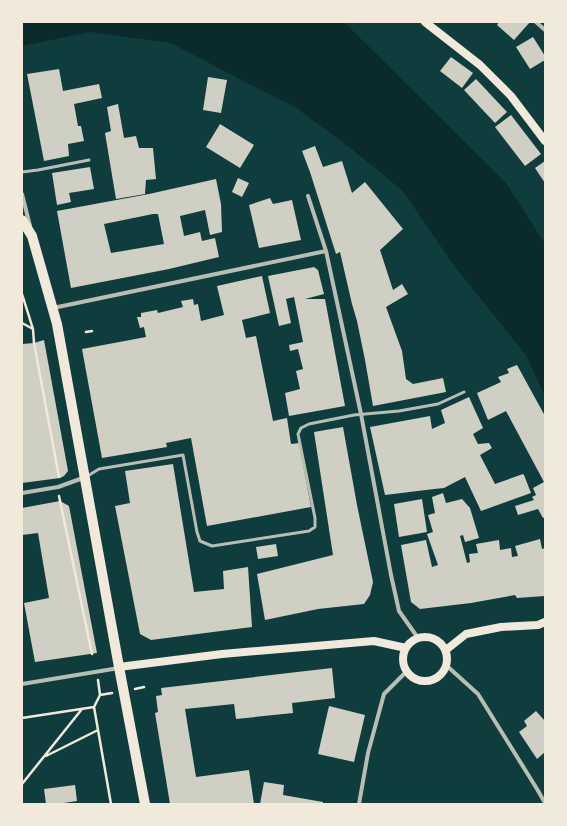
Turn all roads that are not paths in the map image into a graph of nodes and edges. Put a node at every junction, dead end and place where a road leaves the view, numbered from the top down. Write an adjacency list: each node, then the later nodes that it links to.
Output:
1 (425, 22): 4 (main road)
2 (536, 22): 3 (street)
3 (545, 30)
4 (545, 141)
5 (89, 160): 6 (lane)
6 (22, 172)
7 (22, 194): 10 (street)
8 (308, 196): 11 (street)
9 (22, 220): 10 (main road)
10 (32, 236): 12 (main road)
11 (326, 251): 12 (street); 14 (street)
12 (53, 308): 15 (main road)
13 (464, 392): 14 (lane)
14 (361, 414): 15 (lane); 18 (street)
15 (85, 478): 16 (street); 22 (main road)
16 (22, 493)
17 (545, 622): 20 (main road)
18 (418, 638): 19 (main road); 20 (main road)
19 (406, 648): 22 (main road); 23 (main road)
20 (446, 650): 21 (main road)
21 (447, 666): 23 (main road); 25 (street)
22 (119, 668): 24 (street); 26 (main road)
23 (406, 672): 27 (street)
24 (22, 684)
25 (545, 803)
26 (145, 804)
27 (360, 804)

